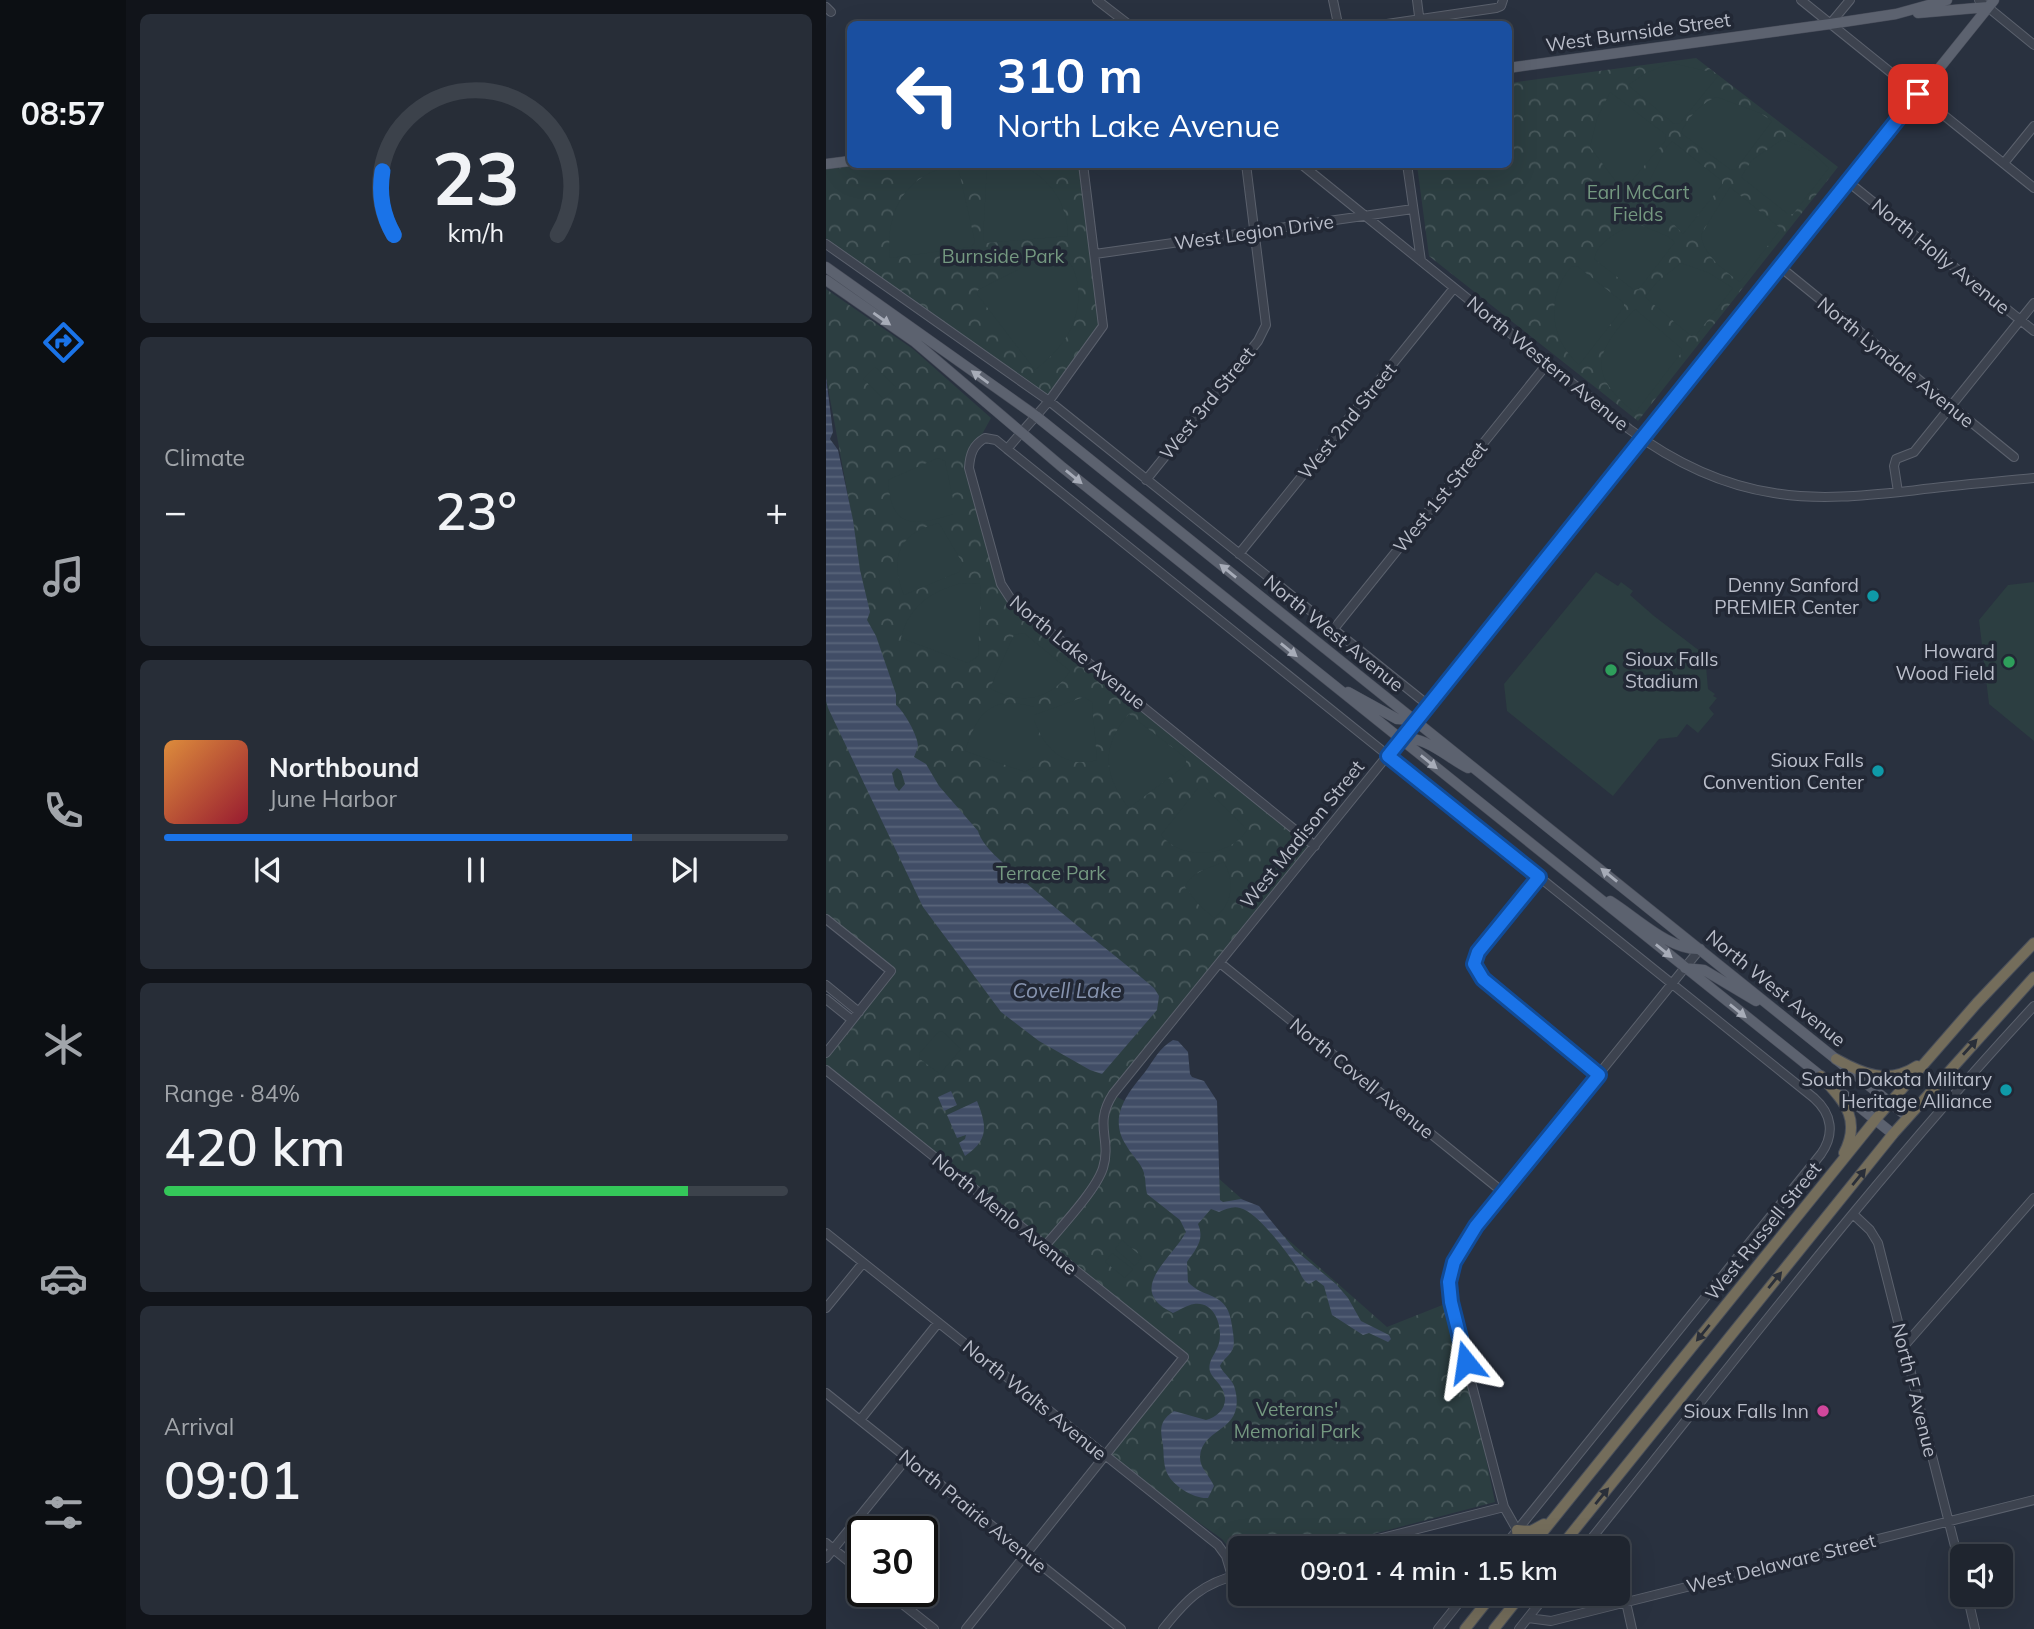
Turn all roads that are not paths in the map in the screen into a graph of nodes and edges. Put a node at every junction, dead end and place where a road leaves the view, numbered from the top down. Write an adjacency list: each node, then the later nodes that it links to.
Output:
1 (1097, 0): 11 (street)
2 (1333, 0): 12 (street)
3 (1417, 0): 13 (street)
4 (1801, 0): 15 (street)
5 (1850, 0): 15 (street)
6 (1947, 0): 10 (main road, West Burnside Street)
7 (1979, 0): 9 (street)
8 (1502, 3): 14 (street)
9 (1991, 4): 10 (main road, West Burnside Street); 16 (street); 18 (main road, West Madison Street)
10 (1896, 14): 15 (main road, West Burnside Street)
11 (1124, 21)
12 (1337, 21)
13 (1420, 21)
14 (1424, 21)
15 (1830, 24): 17 (main road, West Burnside Street); 18 (street)
16 (2034, 45)
17 (1512, 67)
18 (1918, 94): 21 (street); 27 (main road, West Madison Street)
19 (2034, 126): 21 (street)
20 (847, 161): 22 (main road)
21 (2004, 163): 28 (street)
22 (826, 164)
23 (1084, 168): 33 (street)
24 (1246, 168): 31 (street)
25 (1306, 168): 30 (street, North Western Avenue)
26 (1408, 168): 29 (street)
27 (1847, 181): 35 (main road, West Madison Street); 40 (street, North Holly Avenue)
28 (2034, 188)
29 (1413, 209): 30 (street, West Legion Drive); 34 (street)
30 (1365, 216): 31 (street, West Legion Drive); 34 (street, North Western Avenue)
31 (1254, 232): 33 (street, West Legion Drive); 51 (street, West 3rd Street)
32 (826, 244): 43 (street, North West Avenue)
33 (1095, 254): 43 (street)
34 (1421, 261): 38 (street, North Western Avenue)
35 (1779, 266): 44 (street, North Lyndale Avenue); 47 (main road, West Madison Street)
36 (826, 267): 45 (main road, North West Avenue, one-way to 36)
37 (826, 280): 46 (main road, one-way to 46)
38 (1454, 288): 42 (street, North Western Avenue); 53 (street, West 2nd Street)
39 (2034, 303): 40 (street)
40 (2020, 320): 41 (street, North Holly Avenue); 44 (street)
41 (2034, 331)
42 (1548, 364): 47 (street, North Western Avenue); 54 (street, West 1st Street)
43 (1049, 401): 45 (street); 51 (street, North West Avenue)
44 (1951, 407): 49 (street, North Lyndale Avenue); 52 (street)
45 (1035, 416): 46 (street); 57 (main road, North West Avenue, one-way to 45)
46 (1021, 433): 48 (street); 55 (main road, one-way to 55)
47 (1642, 439): 52 (street, North Western Avenue); 56 (main road, West Madison Street)
48 (1006, 449): 59 (street); 61 (street, North Lake Avenue)
49 (2014, 457)
50 (2034, 478): 52 (street, North Western Avenue)
51 (1146, 480): 53 (street, North West Avenue)
52 (1898, 492)
53 (1239, 554): 54 (street, North West Avenue)
54 (1333, 630): 56 (street, North West Avenue)
55 (1337, 689): 57 (main road); 58 (main road)
56 (1428, 705): 57 (main road, West Madison Street)
57 (1416, 720): 58 (main road, West Madison Street); 60 (main road, North West Avenue)
58 (1401, 740): 59 (street, West Madison Street); 60 (main road); 63 (main road, one-way to 63)
59 (1388, 756): 61 (street, West Madison Street); 62 (street)
60 (1482, 774): 66 (main road, North West Avenue, one-way to 60)
61 (1315, 846): 67 (street, West Madison Street)
62 (1539, 877): 70 (street); 81 (street)
63 (1585, 887): 66 (main road); 68 (main road, one-way to 68)
64 (826, 919): 75 (street)
65 (2034, 943): 78 (highway, West Russell Street)
66 (1700, 949): 68 (street); 73 (main road, North West Avenue)
67 (1220, 963): 88 (street, North Covell Avenue); 92 (street, West Madison Street)
68 (1685, 968): 70 (street); 73 (main road); 82 (main road, one-way to 82)
69 (2034, 977): 84 (highway, West Russell Street, one-way to 69)
70 (1672, 984): 81 (street); 107 (street, West Russell Street)
71 (826, 985): 75 (street)
72 (826, 999): 76 (street)
73 (1770, 1006): 79 (main road, North West Avenue)
74 (2034, 1006): 90 (street)
75 (859, 1012): 76 (street)
76 (852, 1020): 77 (street)
77 (826, 1053)
78 (1933, 1054): 79 (highway); 83 (highway, West Russell Street)
79 (1836, 1059): 83 (main road, North West Avenue)
80 (826, 1070): 92 (street, North Menlo Avenue)
81 (1599, 1075): 88 (street)
82 (1821, 1076): 85 (main road); 87 (highway)
83 (1890, 1102): 84 (main road, North West Avenue); 85 (highway, West Russell Street)
84 (1908, 1117): 86 (highway, West Russell Street)
85 (1875, 1120): 86 (main road); 87 (highway, West Russell Street)
86 (1894, 1134): 96 (highway, West Russell Street, one-way to 86)
87 (1817, 1191): 103 (highway, West Russell Street, one-way to 103)
88 (1504, 1193): 105 (street)
89 (2034, 1198): 97 (street)
90 (1853, 1214): 97 (street, North F Avenue); 98 (street)
91 (826, 1233): 93 (street, North Walts Avenue)
92 (1045, 1246): 101 (street, North Menlo Avenue)
93 (863, 1262): 94 (street); 95 (street, North Walts Avenue)
94 (826, 1308)
95 (938, 1322): 100 (street); 101 (street, North Walts Avenue)
96 (1725, 1342): 98 (street); 112 (highway, West Russell Street, one-way to 96)
97 (1904, 1346): 106 (street, North F Avenue)
98 (1740, 1354): 113 (street)
99 (826, 1393): 100 (street, North Prairie Avenue)
100 (860, 1420): 102 (street, North Prairie Avenue)
101 (1105, 1456): 116 (street); 119 (street, North Walts Avenue)
102 (907, 1458): 115 (street); 116 (street, North Prairie Avenue)
103 (1570, 1498): 107 (highway); 111 (highway, West Russell Street)
104 (2034, 1500): 106 (street, West Delaware Street)
105 (1504, 1507): 107 (street); 108 (street)
106 (1949, 1522): 114 (street, North F Avenue); 121 (street, West Delaware Street)
107 (1517, 1530): 109 (street, West Russell Street); 110 (highway)
108 (1390, 1536)
109 (1512, 1536)
110 (1518, 1536)
111 (1539, 1536)
112 (1569, 1536)
113 (1593, 1536)
114 (1954, 1544)
115 (830, 1546): 117 (street); 118 (street)
116 (1027, 1554): 132 (street); 133 (street, North Prairie Avenue)
117 (826, 1558)
118 (847, 1560)
119 (1228, 1560)
120 (1228, 1579): 134 (street)
121 (1630, 1600)
122 (1456, 1606): 135 (street)
123 (1483, 1606): 136 (highway)
124 (1512, 1606): 137 (highway)
125 (1538, 1606): 130 (street)
126 (1607, 1606): 130 (street, West Delaware Street)
127 (1627, 1606): 140 (street)
128 (906, 1607): 131 (street)
129 (1970, 1607): 141 (street)
130 (1528, 1618): 138 (street); 139 (street)
131 (934, 1629)
132 (966, 1629)
133 (1121, 1629)
134 (1163, 1629)
135 (1438, 1629)
136 (1465, 1629)
137 (1494, 1629)
138 (1519, 1629)
139 (1533, 1629)
140 (1632, 1629)
141 (1976, 1629)

